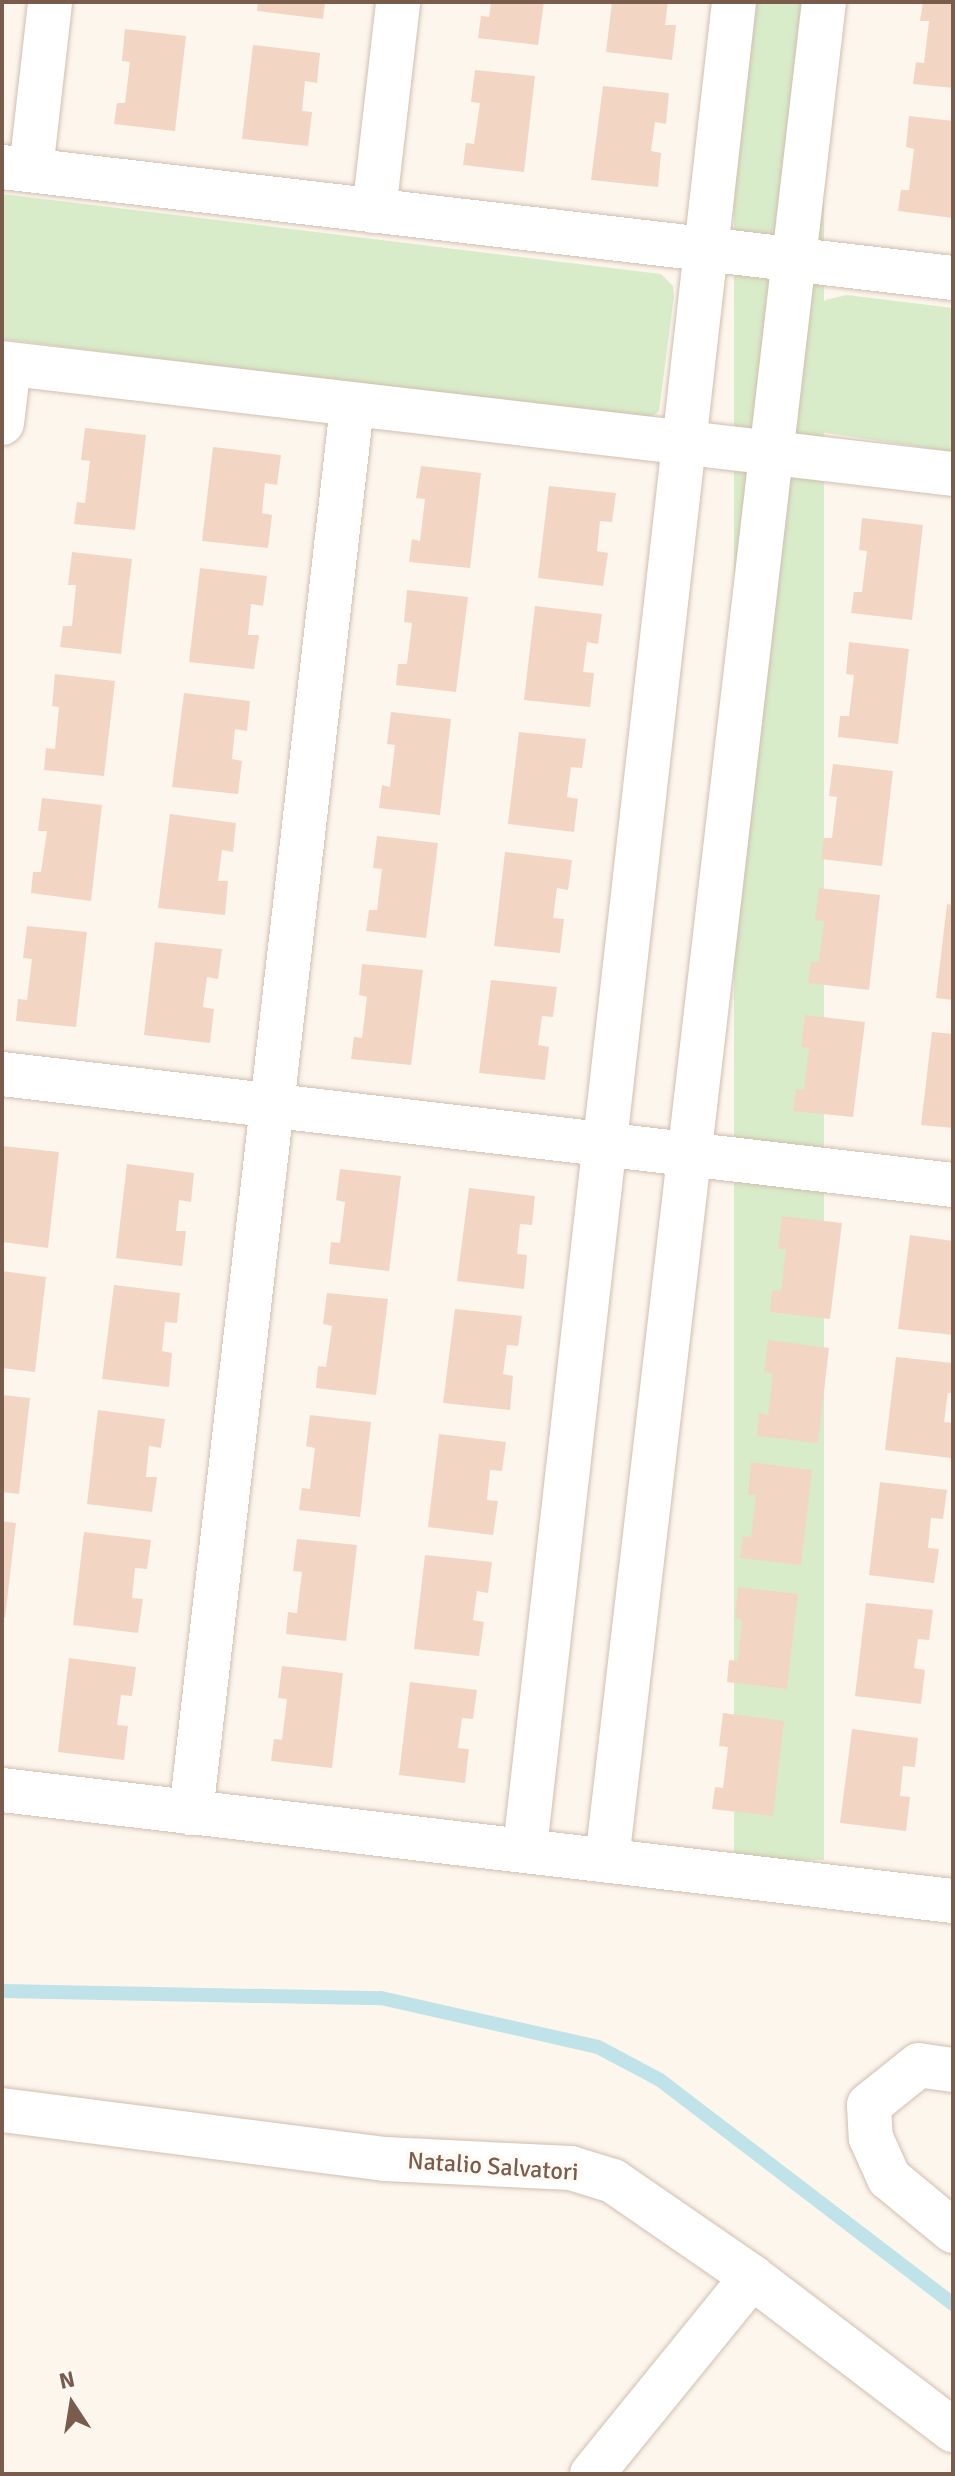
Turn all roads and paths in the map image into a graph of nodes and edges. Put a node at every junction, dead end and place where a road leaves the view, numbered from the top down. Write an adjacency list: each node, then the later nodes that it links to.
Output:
1 (50, 2): 5 (street)
2 (398, 2): 6 (street)
3 (734, 2): 7 (street)
4 (824, 2): 8 (street)
5 (17, 168): 6 (street)
6 (374, 211): 7 (street)
7 (705, 250): 8 (street); 13 (street)
8 (793, 260): 9 (street); 14 (street)
9 (953, 278)
10 (5, 363): 11 (street); 12 (street)
11 (352, 407): 13 (street); 17 (street)
12 (2, 423)
13 (683, 445): 14 (street); 18 (street)
14 (771, 454): 15 (street); 19 (street)
15 (953, 474)
16 (2, 1074): 17 (street)
17 (272, 1106): 18 (street); 22 (street)
18 (604, 1145): 19 (street); 23 (street)
19 (689, 1155): 20 (street); 24 (street)
20 (953, 1185)
21 (2, 1790): 22 (street)
22 (191, 1813): 23 (street)
23 (525, 1848): 24 (street)
24 (607, 1860): 25 (street)
25 (953, 1901)
26 (953, 2070): 28 (street)
27 (2, 2110): 29 (street, Natalio Salvatori)
28 (953, 2231)
29 (752, 2277): 30 (street, Natalio Salvatori); 31 (street)
30 (953, 2430)
31 (592, 2474)

